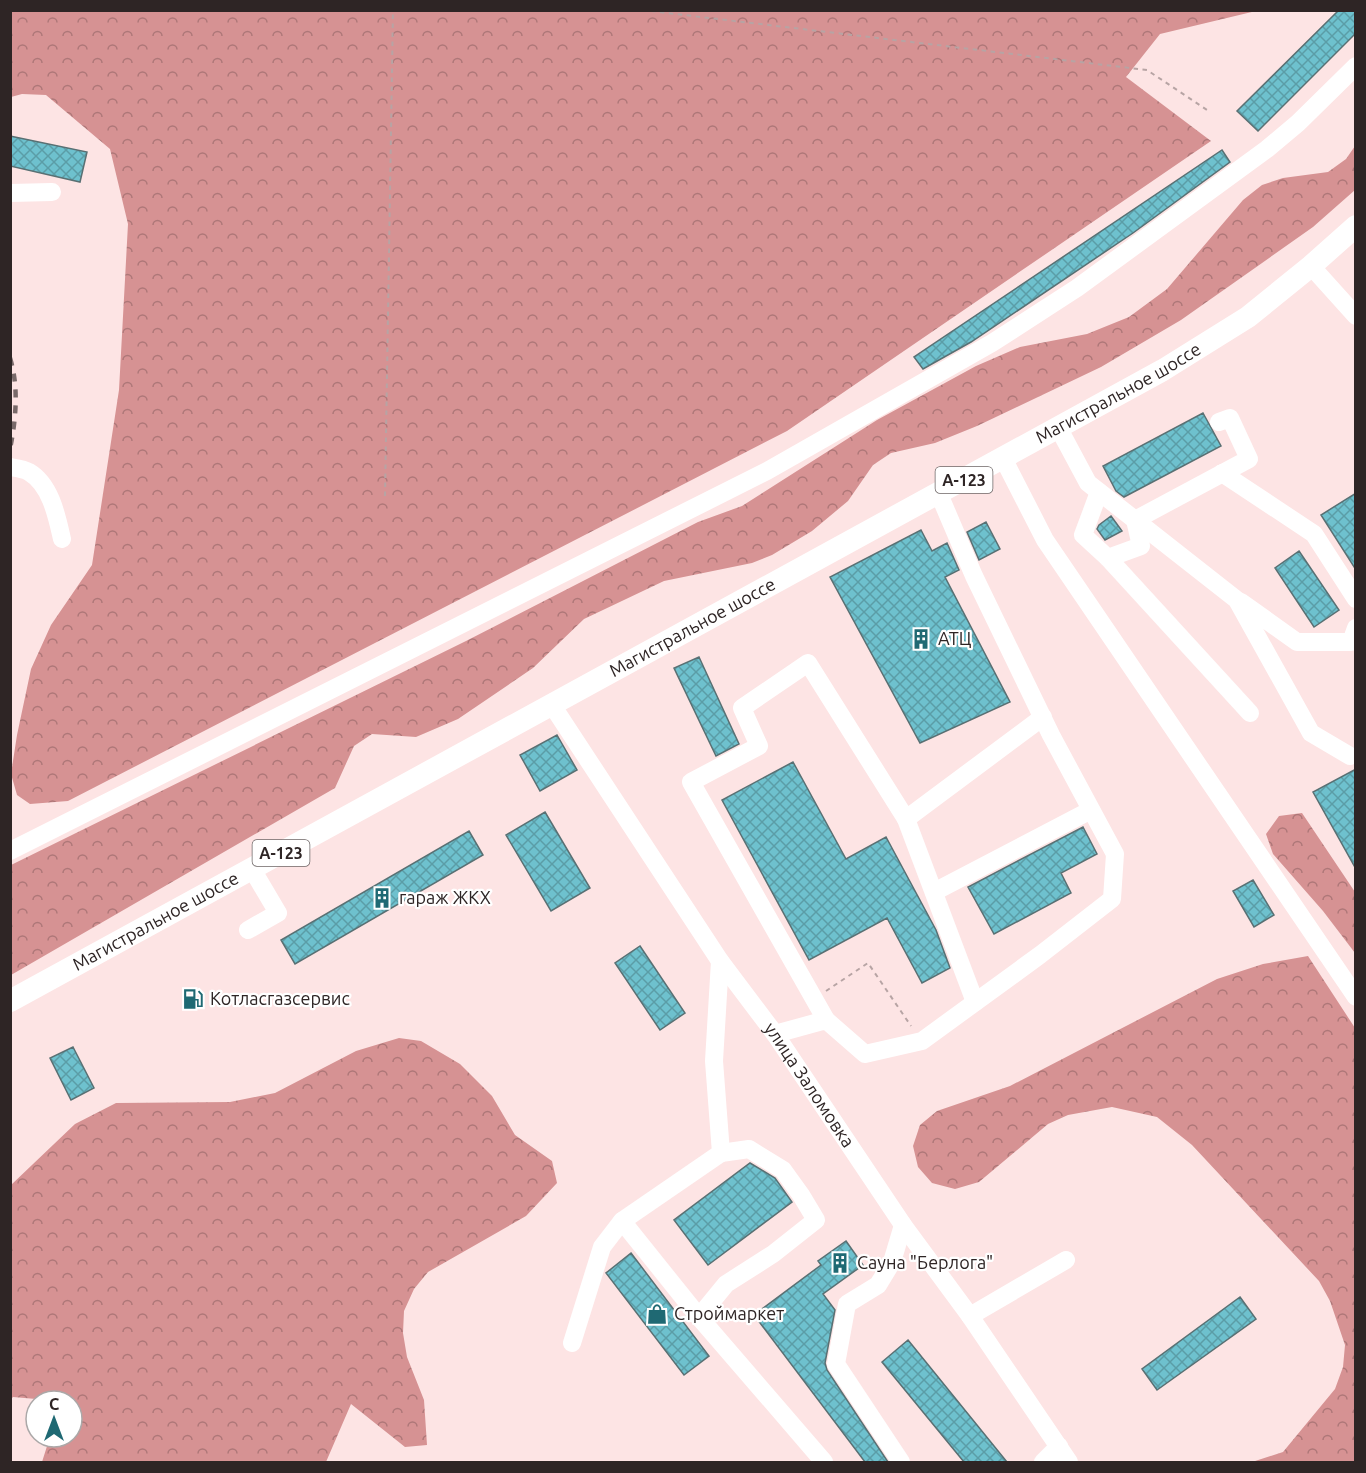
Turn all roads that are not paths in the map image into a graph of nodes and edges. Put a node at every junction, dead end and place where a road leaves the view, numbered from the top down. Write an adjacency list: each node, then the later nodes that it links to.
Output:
1 (1356, 66): 26 (street)
2 (52, 192): 3 (street)
3 (10, 193)
4 (1356, 226): 5 (main road, Магистральное шоссе / А-123)
5 (1311, 266): 6 (street); 8 (main road, Магистральное шоссе / А-123)
6 (1356, 316)
7 (1219, 422): 11 (street)
8 (1058, 427): 9 (main road, Магистральное шоссе / А-123); 12 (street)
9 (1003, 458): 13 (main road, Магистральное шоссе / А-123); 31 (street)
10 (10, 466): 15 (street)
11 (1222, 473): 14 (street); 17 (street)
12 (1099, 492): 14 (street); 16 (street)
13 (939, 494): 20 (main road, Магистральное шоссе / А-123); 22 (street)
14 (1135, 520): 16 (street); 18 (street)
15 (62, 539)
16 (1108, 558): 21 (street)
17 (1356, 599)
18 (1238, 600): 19 (street); 23 (street)
19 (1356, 628)
20 (552, 705): 27 (main road, Магистральное шоссе / А-123); 30 (street, улица Заломовка)
21 (1250, 713)
22 (1043, 717): 24 (street); 25 (street)
23 (1350, 756)
24 (1092, 810): 28 (street); 33 (street)
25 (906, 819): 28 (street); 34 (street)
26 (10, 851)
27 (252, 869): 29 (street); 32 (main road, Магистральное шоссе / А-123)
28 (934, 892): 33 (street)
29 (248, 930)
30 (720, 961): 35 (street, улица Заломовка); 36 (street)
31 (1356, 997)
32 (10, 1001)
33 (975, 1002): 34 (street)
34 (826, 1020): 35 (street)
35 (775, 1034): 38 (street, улица Заломовка)
36 (721, 1153): 37 (street); 41 (street)
37 (622, 1221): 41 (street); 42 (street)
38 (903, 1225): 40 (street, улица Заломовка); 45 (street)
39 (1066, 1260): 40 (street)
40 (970, 1316): 43 (street, улица Заломовка)
41 (699, 1317): 44 (street)
42 (572, 1343)
43 (1059, 1446): 46 (street); 47 (street, улица Заломовка)
44 (824, 1462)
45 (901, 1462)
46 (1044, 1462)
47 (1069, 1462)

